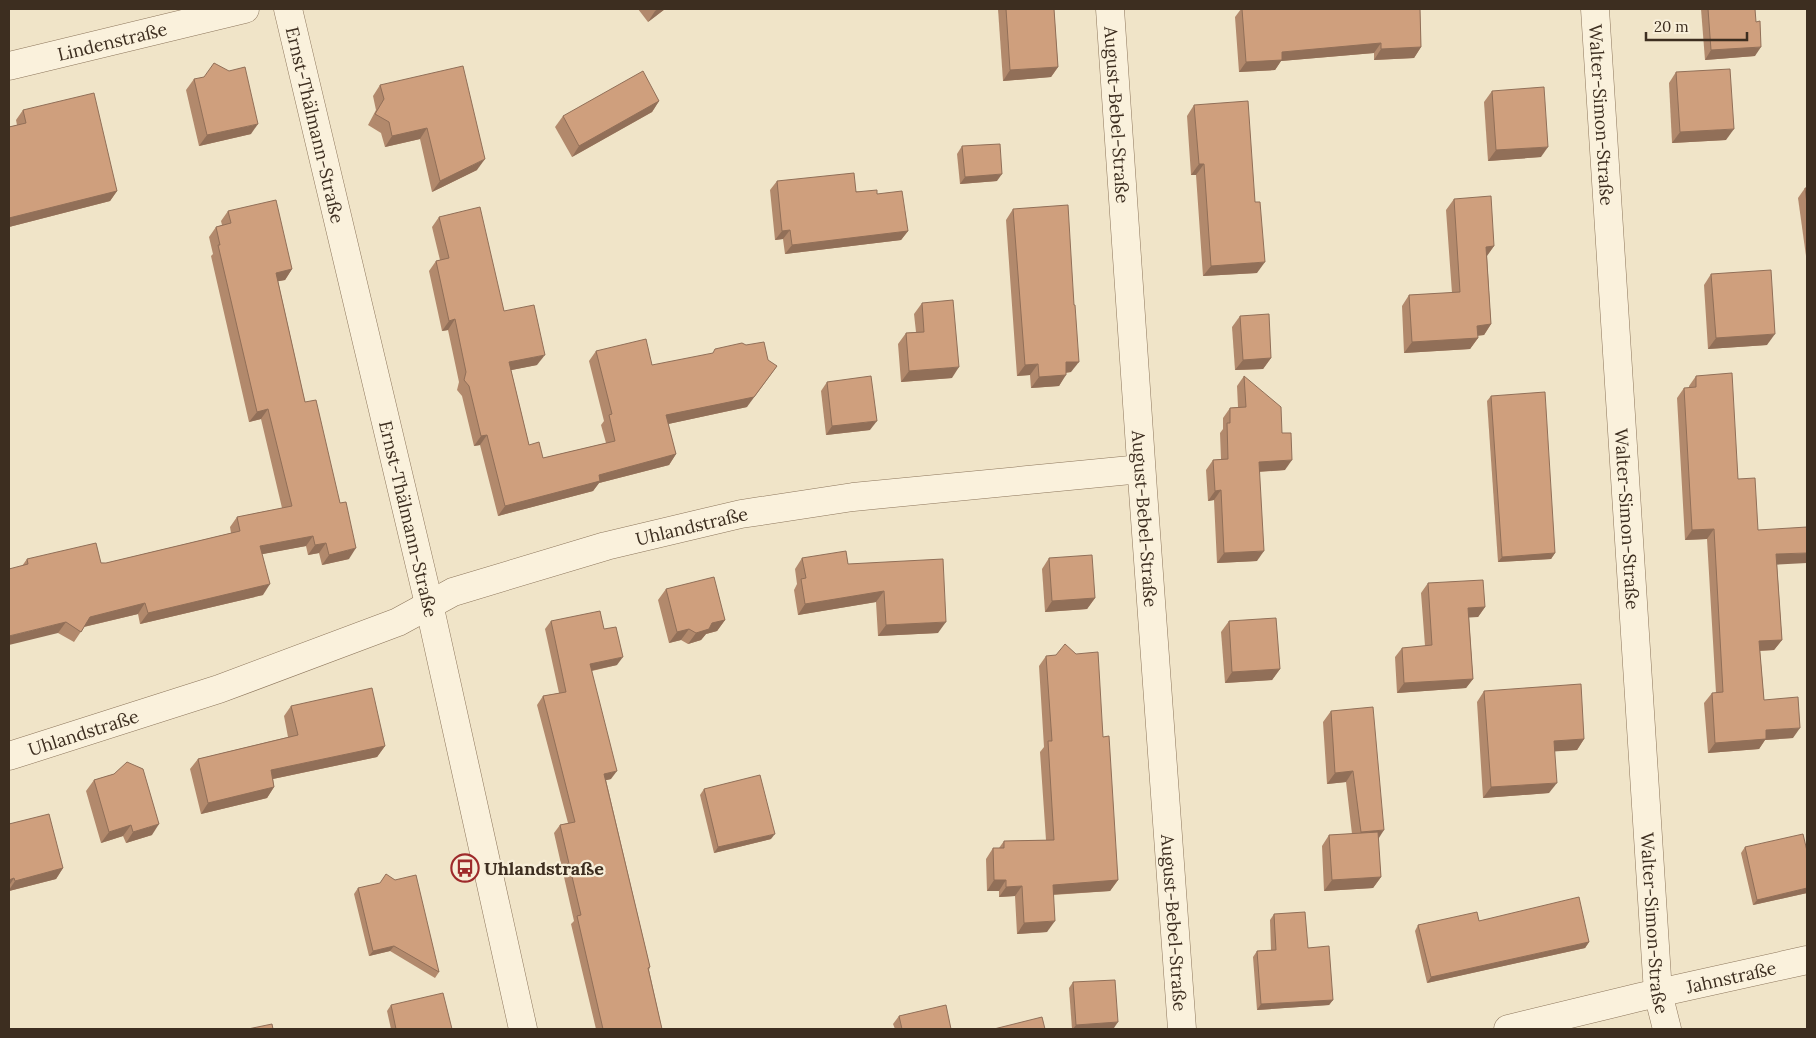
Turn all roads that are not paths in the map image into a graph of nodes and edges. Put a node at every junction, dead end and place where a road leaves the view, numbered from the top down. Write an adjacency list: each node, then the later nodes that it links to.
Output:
1 (245, 9): 5 (street, Lindenstraße)
2 (288, 9): 7 (street, Ernst-Thälmann-Straße)
3 (1110, 9): 6 (street, August-Bebel-Straße)
4 (1595, 9): 10 (street, Walter-Simon-Straße)
5 (9, 66)
6 (1141, 469): 7 (street, Uhlandstraße); 12 (street, August-Bebel-Straße)
7 (429, 604): 8 (street, Uhlandstraße); 11 (street, Ernst-Thälmann-Straße)
8 (9, 756)
9 (1807, 960): 10 (street, Jahnstraße)
10 (1658, 993): 13 (street, Jahnstraße); 14 (street, Walter-Simon-Straße)
11 (523, 1029)
12 (1182, 1029)
13 (1508, 1029)
14 (1667, 1029)

